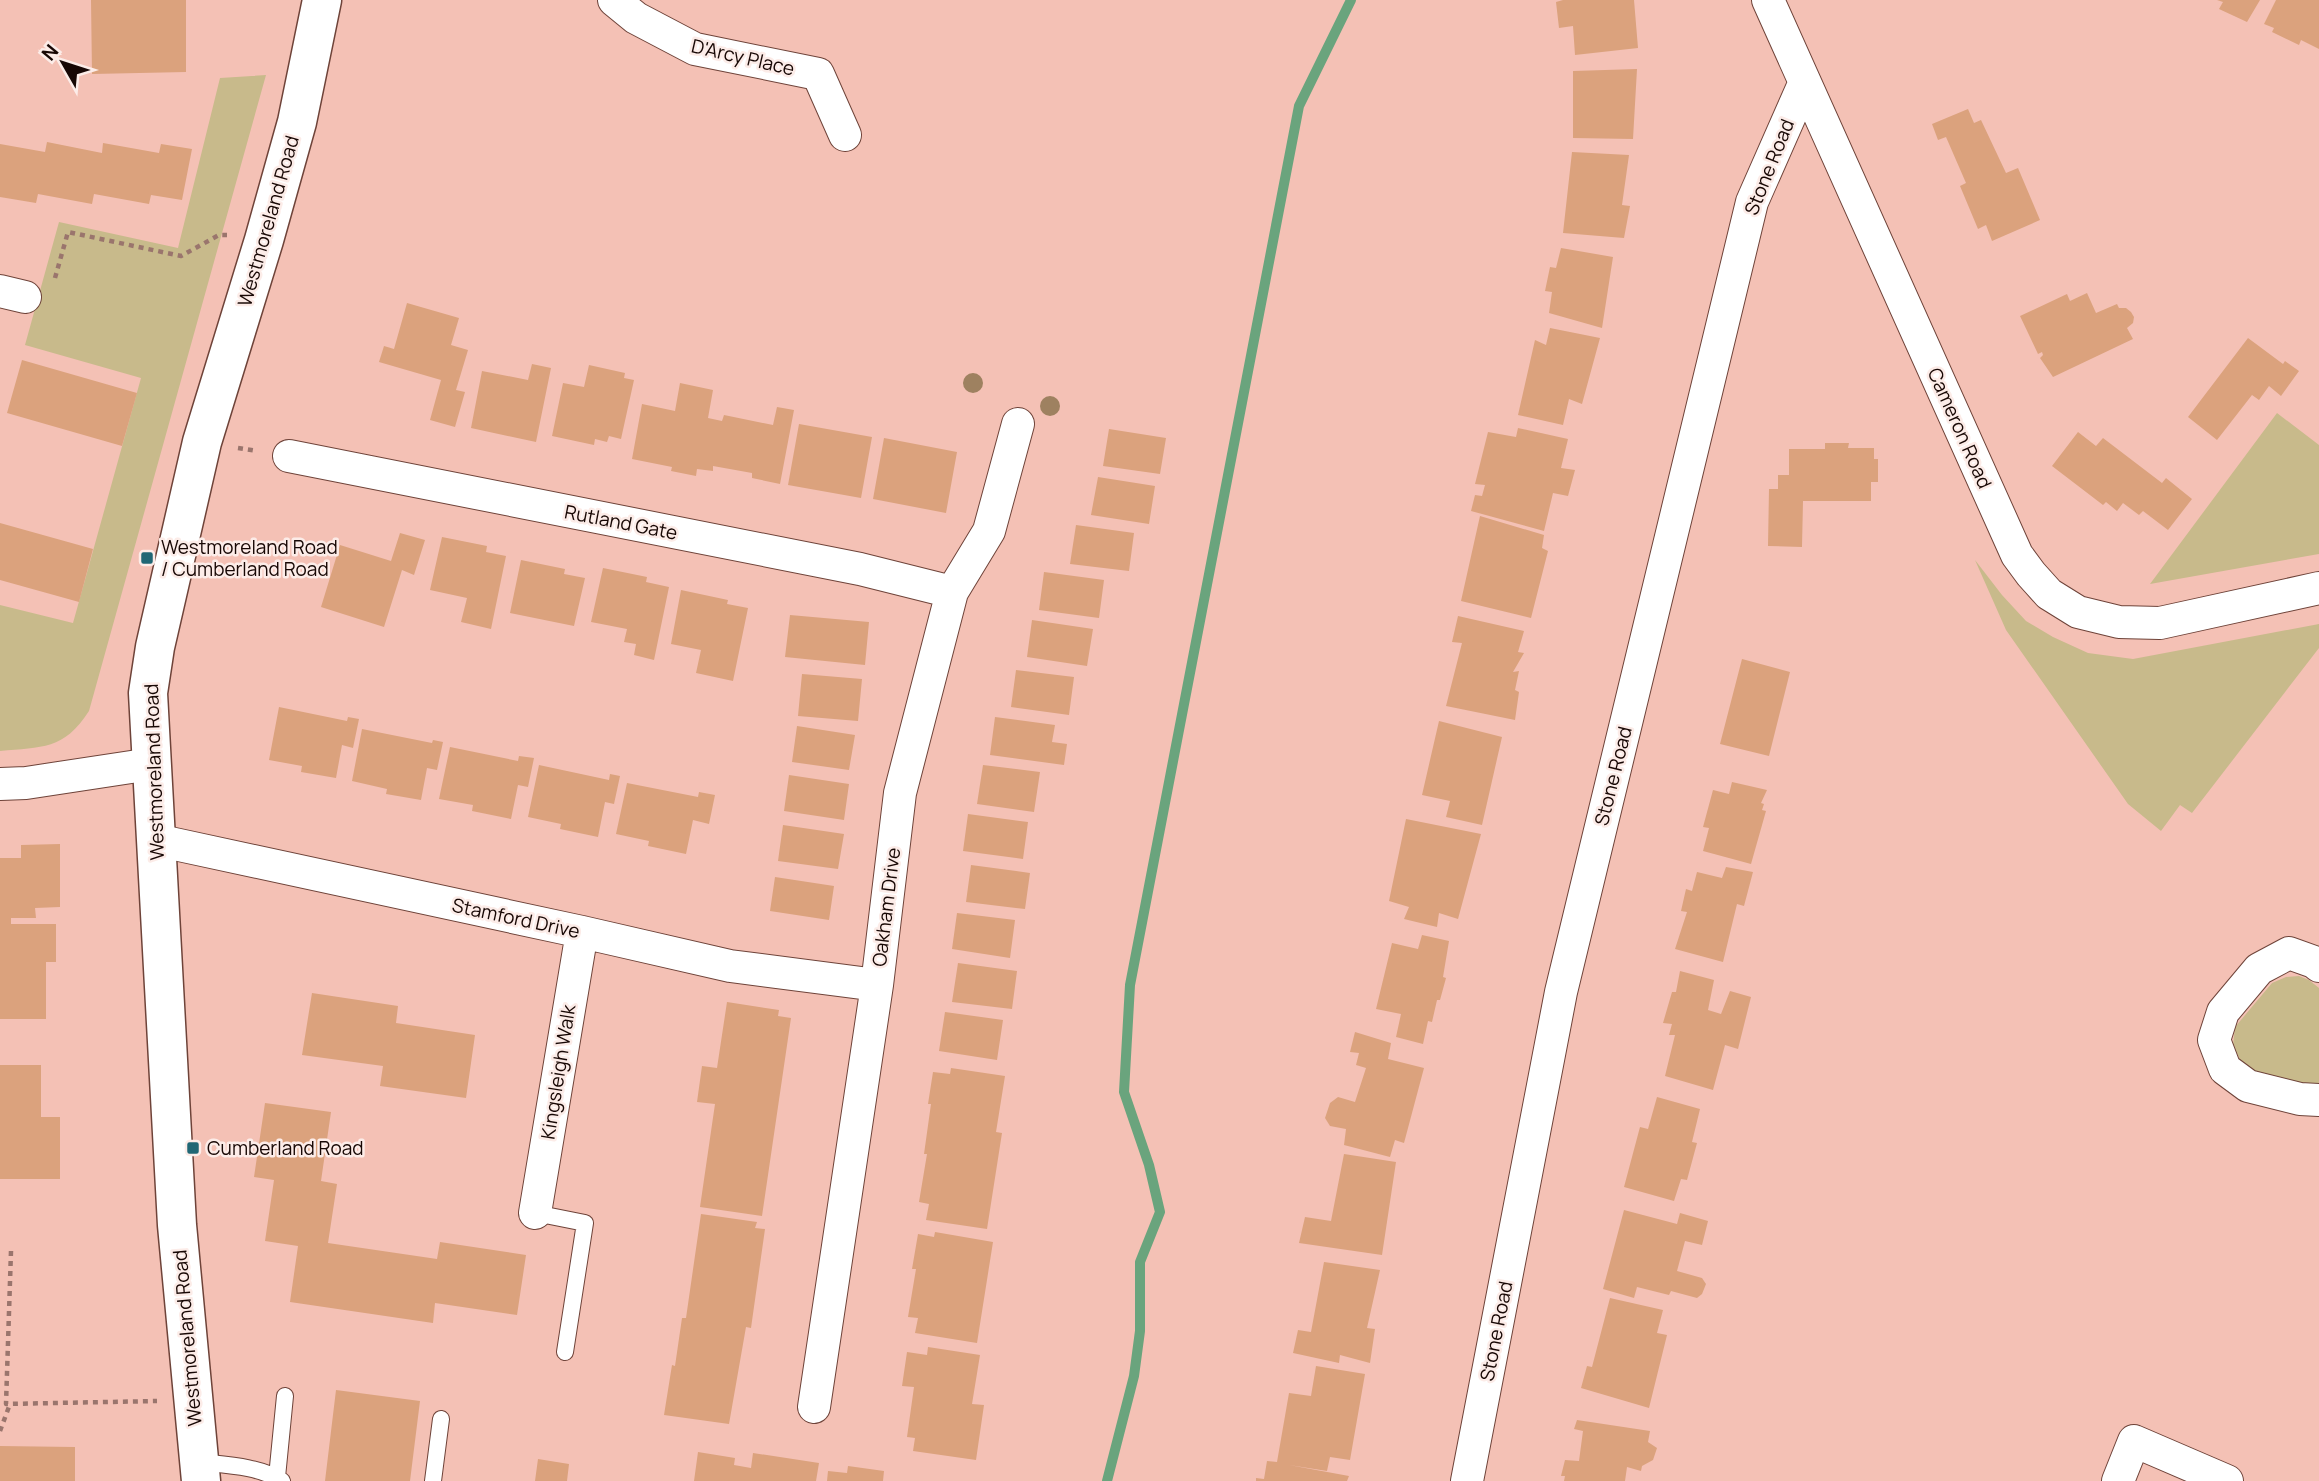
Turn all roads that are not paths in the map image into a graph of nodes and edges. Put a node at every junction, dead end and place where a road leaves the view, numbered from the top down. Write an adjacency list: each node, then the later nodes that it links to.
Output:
1 (321, 0): 10 (main road, Westmoreland Road)
2 (614, 0): 5 (street, D'Arcy Place)
3 (1768, 0): 4 (street, Cameron Road)
4 (1804, 83): 8 (street, Cameron Road); 25 (street, Stone Road)
5 (845, 135)
6 (1018, 424): 9 (street, Oakham Drive)
7 (289, 456): 9 (street, Rutland Gate)
8 (2319, 588)
9 (952, 592): 15 (street, Oakham Drive)
10 (151, 764): 11 (street); 12 (main road, Westmoreland Road)
11 (0, 784)
12 (156, 840): 13 (street, Stamford Drive); 22 (main road, Westmoreland Road)
13 (582, 932): 15 (street, Stamford Drive); 17 (street, Kingsleigh Walk)
14 (2319, 966): 16 (street)
15 (877, 985): 20 (street, Oakham Drive)
16 (2319, 1100)
17 (535, 1213): 18 (lane)
18 (565, 1352)
19 (285, 1396): 23 (lane)
20 (814, 1407)
21 (440, 1419): 24 (lane)
22 (200, 1472): 23 (lane)
23 (279, 1479)
24 (432, 1481)
25 (1467, 1481)
26 (2119, 1481): 27 (street)
27 (2227, 1481)

